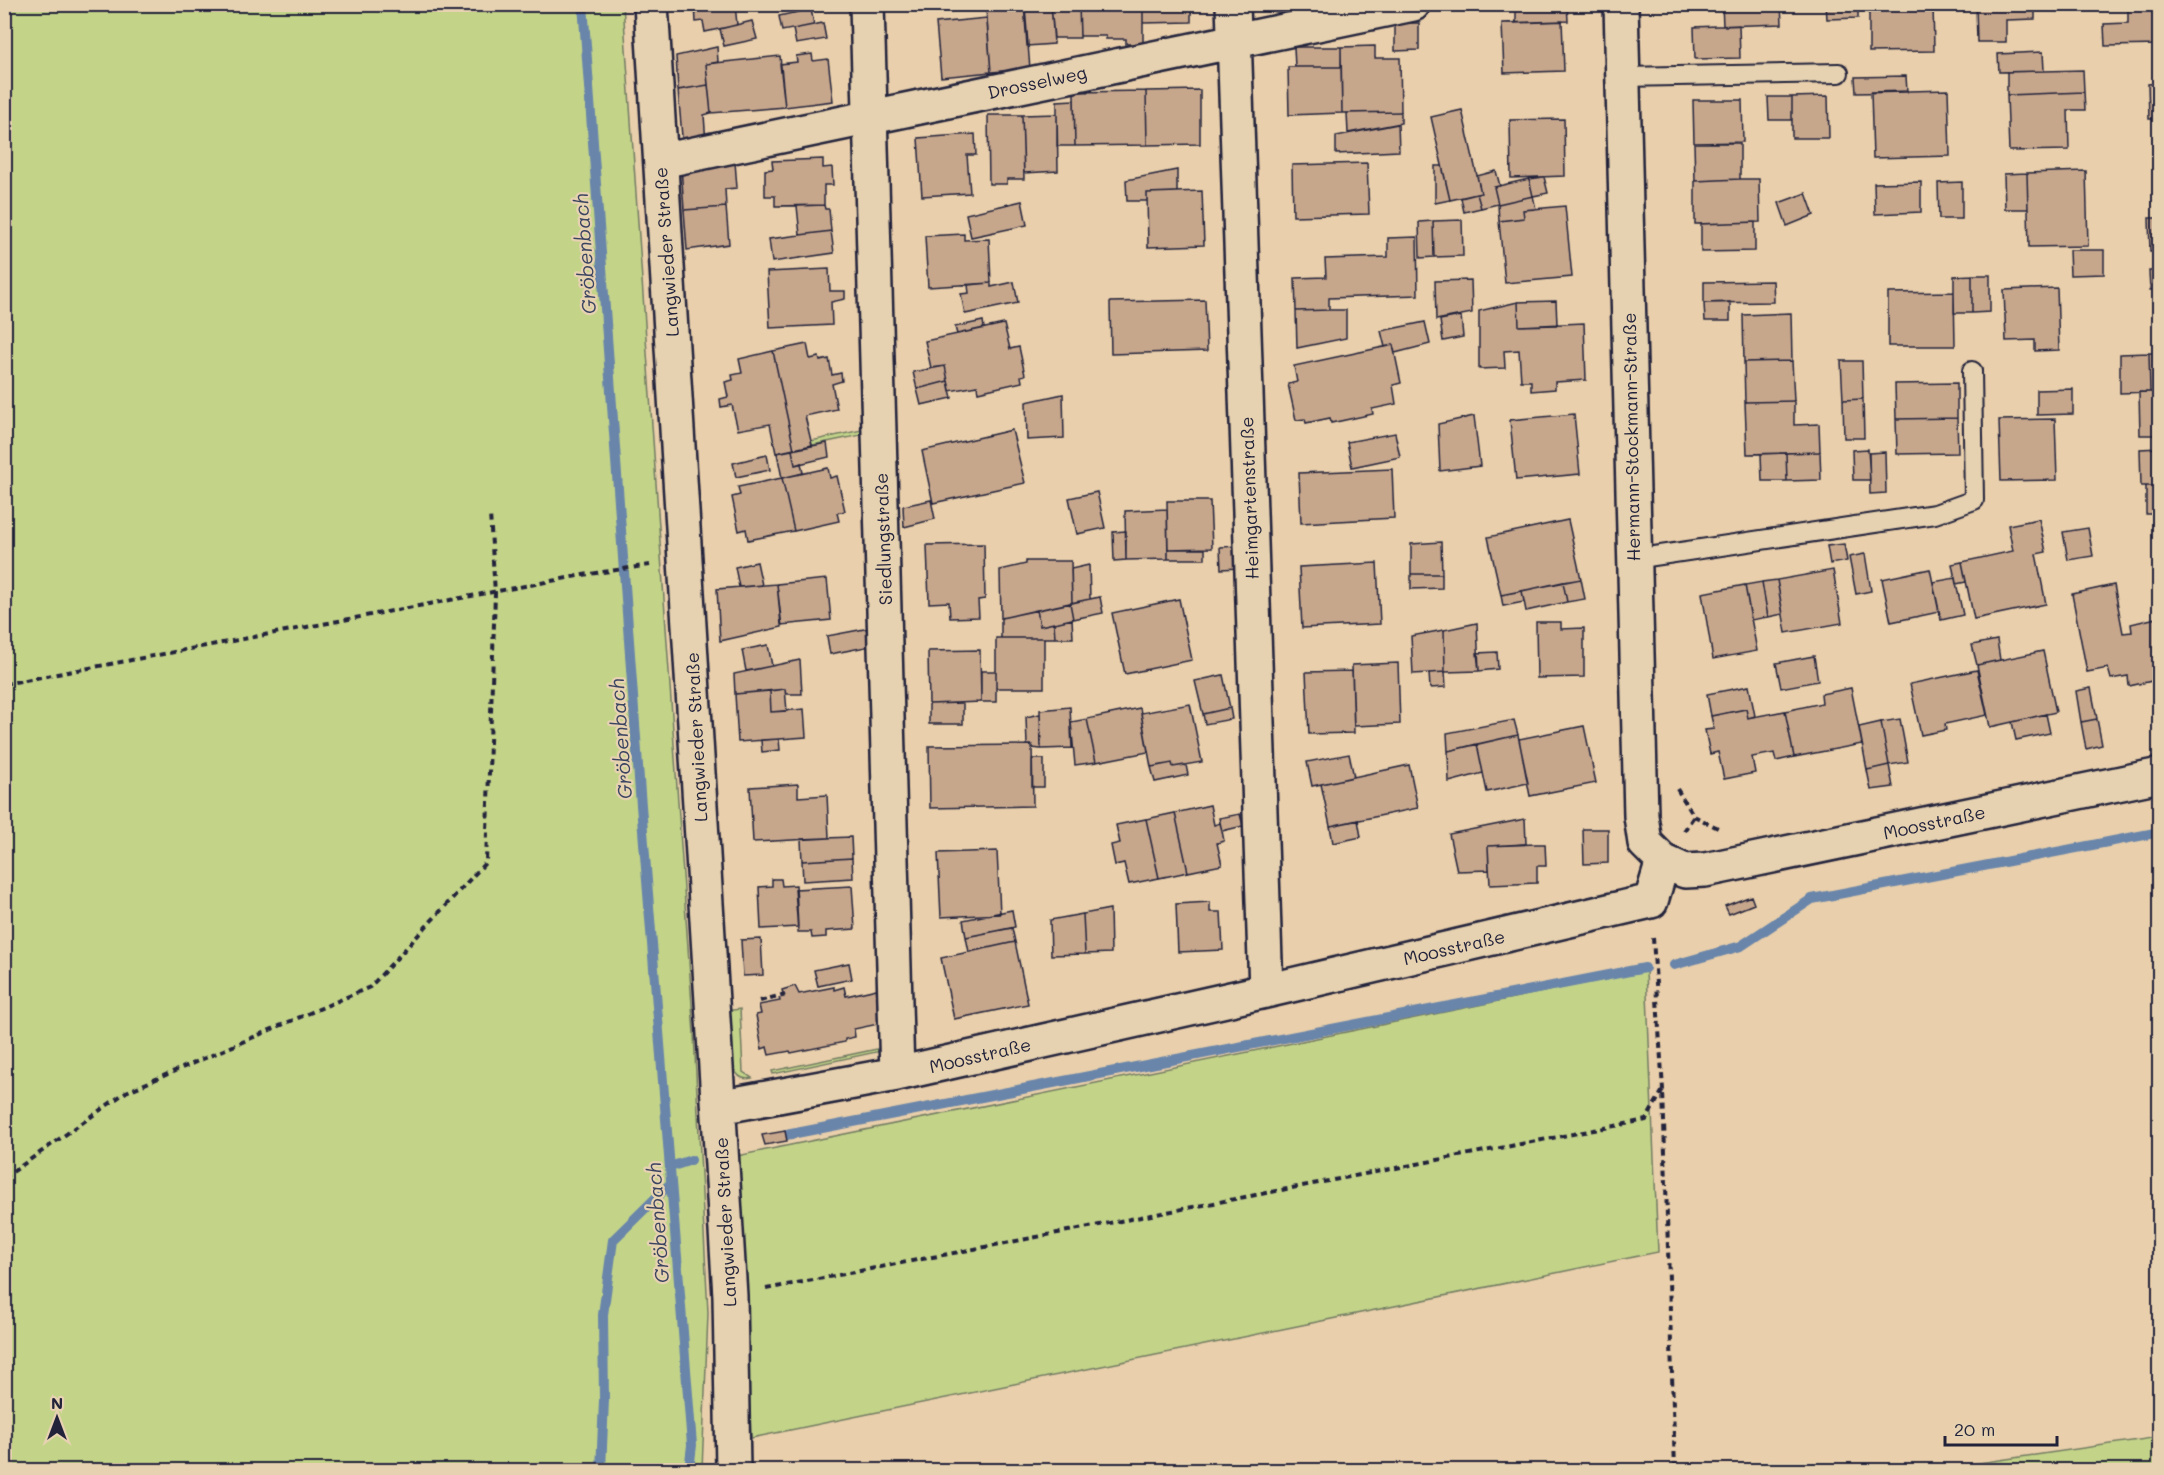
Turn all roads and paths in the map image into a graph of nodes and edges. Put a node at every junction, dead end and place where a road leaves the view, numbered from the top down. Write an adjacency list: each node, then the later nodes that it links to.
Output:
1 (651, 4): 10 (street, Langwieder Straße)
2 (867, 4): 9 (street, Siedlungstraße)
3 (1233, 4): 6 (street, Heimgartenstraße)
4 (1413, 4): 6 (street, Drosselweg)
5 (1621, 4): 8 (street, Hermann-Stockmann-Straße)
6 (1233, 41): 9 (street, Drosselweg); 20 (street, Heimgartenstraße)
7 (1839, 73): 8 (lane)
8 (1622, 77): 13 (street, Hermann-Stockmann-Straße)
9 (869, 117): 10 (street, Drosselweg); 23 (street, Siedlungstraße)
10 (661, 161): 25 (street, Langwieder Straße)
11 (1972, 371): 13 (lane)
12 (490, 514): 15 (path)
13 (1634, 559): 18 (street, Hermann-Stockmann-Straße)
14 (644, 566): 15 (path)
15 (495, 593): 16 (path); 26 (path)
16 (4, 684)
17 (2160, 775): 18 (street, Moosstraße)
18 (1663, 861): 19 (street)
19 (1650, 901): 20 (street, Moosstraße); 24 (path)
20 (1266, 991): 23 (street, Moosstraße)
21 (784, 994): 22 (path)
22 (760, 1001)
23 (897, 1074): 25 (street, Moosstraße)
24 (1663, 1090): 27 (path); 29 (path)
25 (719, 1107): 27 (street, Langwieder Straße)
26 (4, 1178)
27 (730, 1296): 28 (street, Langwieder Straße)
28 (733, 1470)
29 (1675, 1470)

